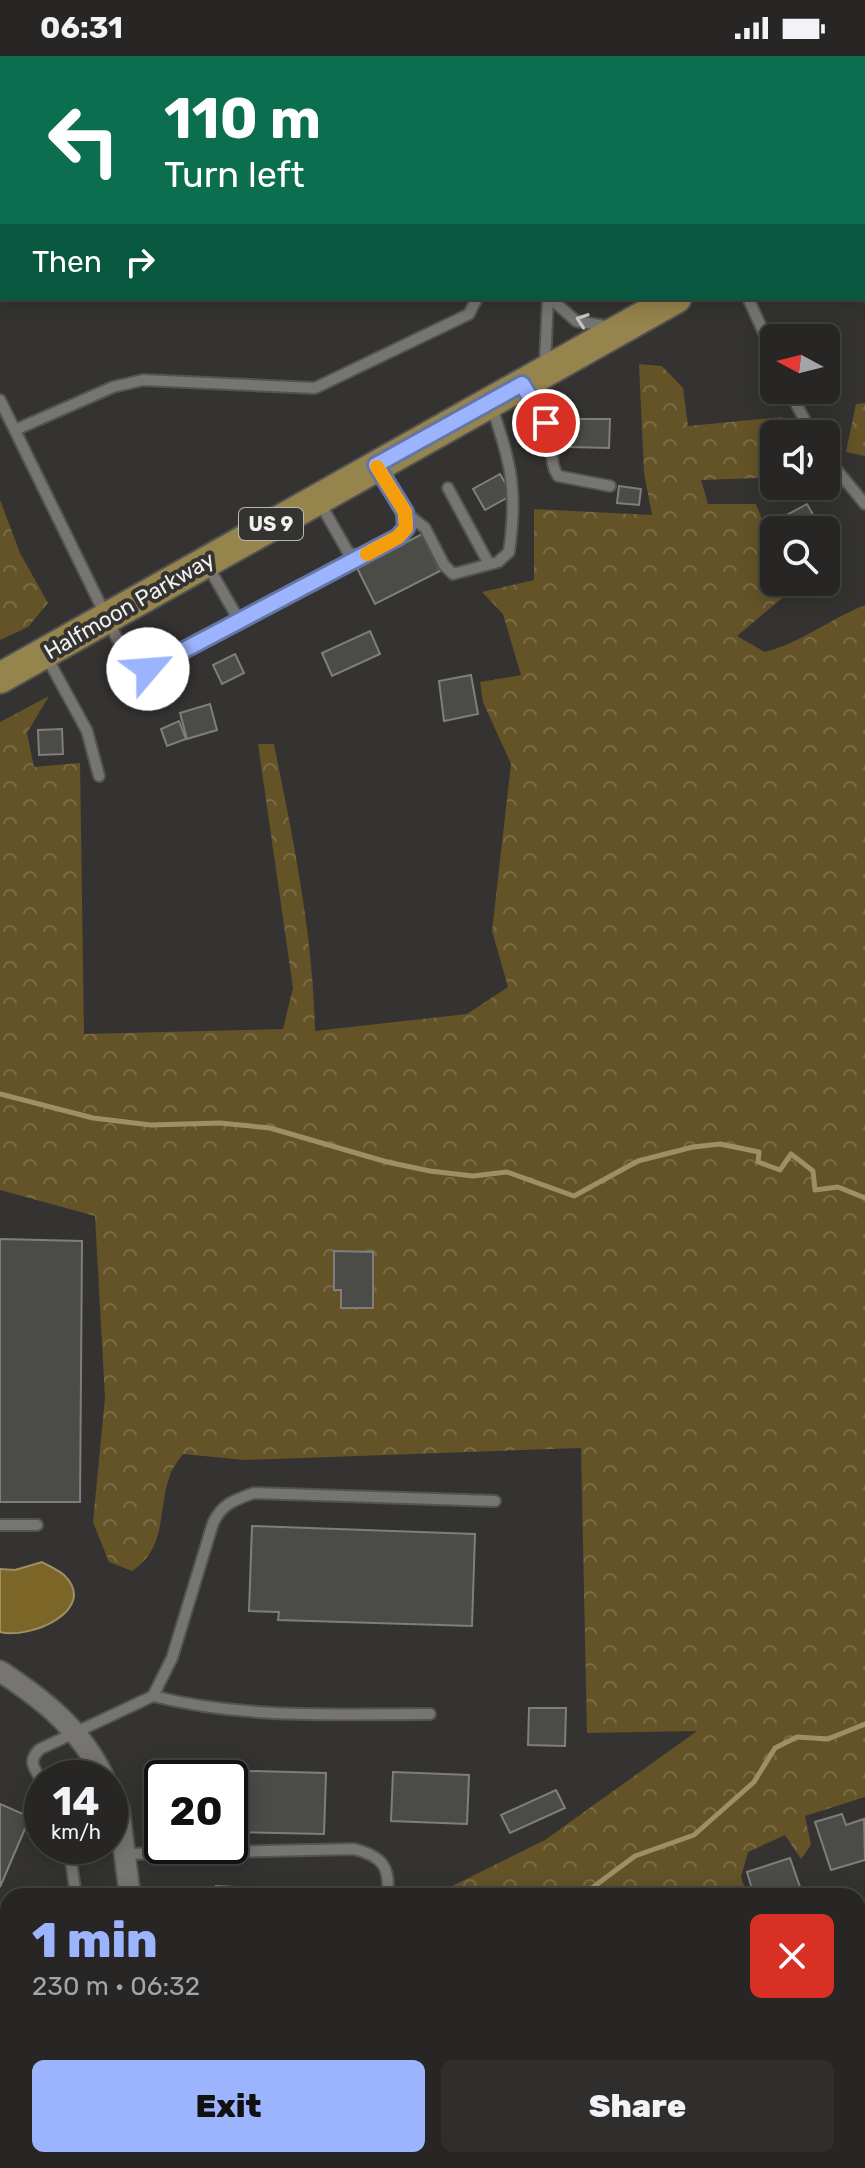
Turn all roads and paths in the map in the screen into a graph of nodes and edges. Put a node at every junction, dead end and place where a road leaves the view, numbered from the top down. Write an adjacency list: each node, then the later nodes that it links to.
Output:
1 (476, 300): 11 (lane)
2 (549, 300): 8 (lane)
3 (551, 300): 7 (lane, one-way to 3)
4 (672, 300): 7 (main road, Halfmoon Parkway / US 9)
5 (749, 300): 6 (lane)
6 (760, 324)
7 (621, 329): 8 (main road, Halfmoon Parkway / US 9)
8 (533, 378): 10 (main road, Halfmoon Parkway / US 9); 14 (lane)
9 (0, 400): 11 (lane)
10 (490, 402): 12 (main road, Halfmoon Parkway / US 9); 21 (lane)
11 (15, 430): 22 (lane)
12 (376, 465): 16 (main road, Halfmoon Parkway / US 9); 18 (lane)
13 (840, 474): 17 (lane)
14 (610, 486)
15 (448, 488): 21 (lane)
16 (317, 497): 19 (lane); 20 (main road, Halfmoon Parkway / US 9)
17 (865, 504)
18 (405, 512): 19 (lane); 21 (lane)
19 (361, 557): 23 (lane)
20 (206, 561): 22 (main road, Halfmoon Parkway / US 9); 23 (lane)
21 (489, 564)
22 (107, 617): 23 (lane); 24 (main road, Halfmoon Parkway / US 9)
23 (240, 622)
24 (44, 653): 25 (main road, Halfmoon Parkway / US 9); 26 (lane)
25 (0, 678)
26 (99, 776)
27 (495, 1501): 31 (lane)
28 (0, 1525): 29 (lane)
29 (37, 1525)
30 (0, 1671): 33 (street)
31 (153, 1696): 32 (lane); 33 (lane)
32 (430, 1714)
33 (75, 1733): 34 (lane); 35 (street)
34 (34, 1760)
35 (95, 1760)
36 (128, 1854): 41 (lane)
37 (72, 1864): 39 (lane)
38 (127, 1864): 40 (street)
39 (75, 1888)
40 (129, 1888)
41 (387, 1888)

